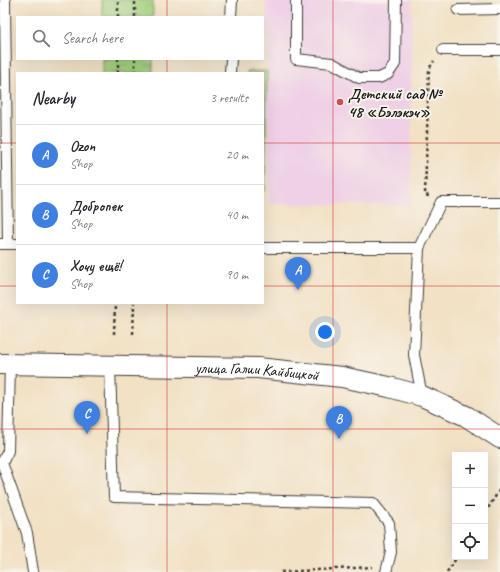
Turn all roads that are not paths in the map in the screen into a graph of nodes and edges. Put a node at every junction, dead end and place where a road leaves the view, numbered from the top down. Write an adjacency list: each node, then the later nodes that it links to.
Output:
1 (5, 0): 13 (lane)
2 (232, 0): 7 (lane)
3 (296, 0): 4 (lane)
4 (396, 0)
5 (500, 9): 6 (lane)
6 (458, 10)
7 (231, 16)
8 (443, 50): 9 (lane)
9 (500, 50)
10 (231, 60): 11 (lane)
11 (230, 72)
12 (500, 202): 15 (lane)
13 (8, 244)
14 (264, 248): 15 (lane)
15 (419, 248): 18 (lane)
16 (5, 364): 17 (street, улица Галии Кайбицкой); 20 (lane)
17 (110, 365): 18 (street, улица Галии Кайбицкой); 21 (lane)
18 (422, 396): 19 (street, улица Галии Кайбицкой)
19 (500, 438)
20 (1, 463): 22 (lane)
21 (387, 569)
22 (33, 572)

